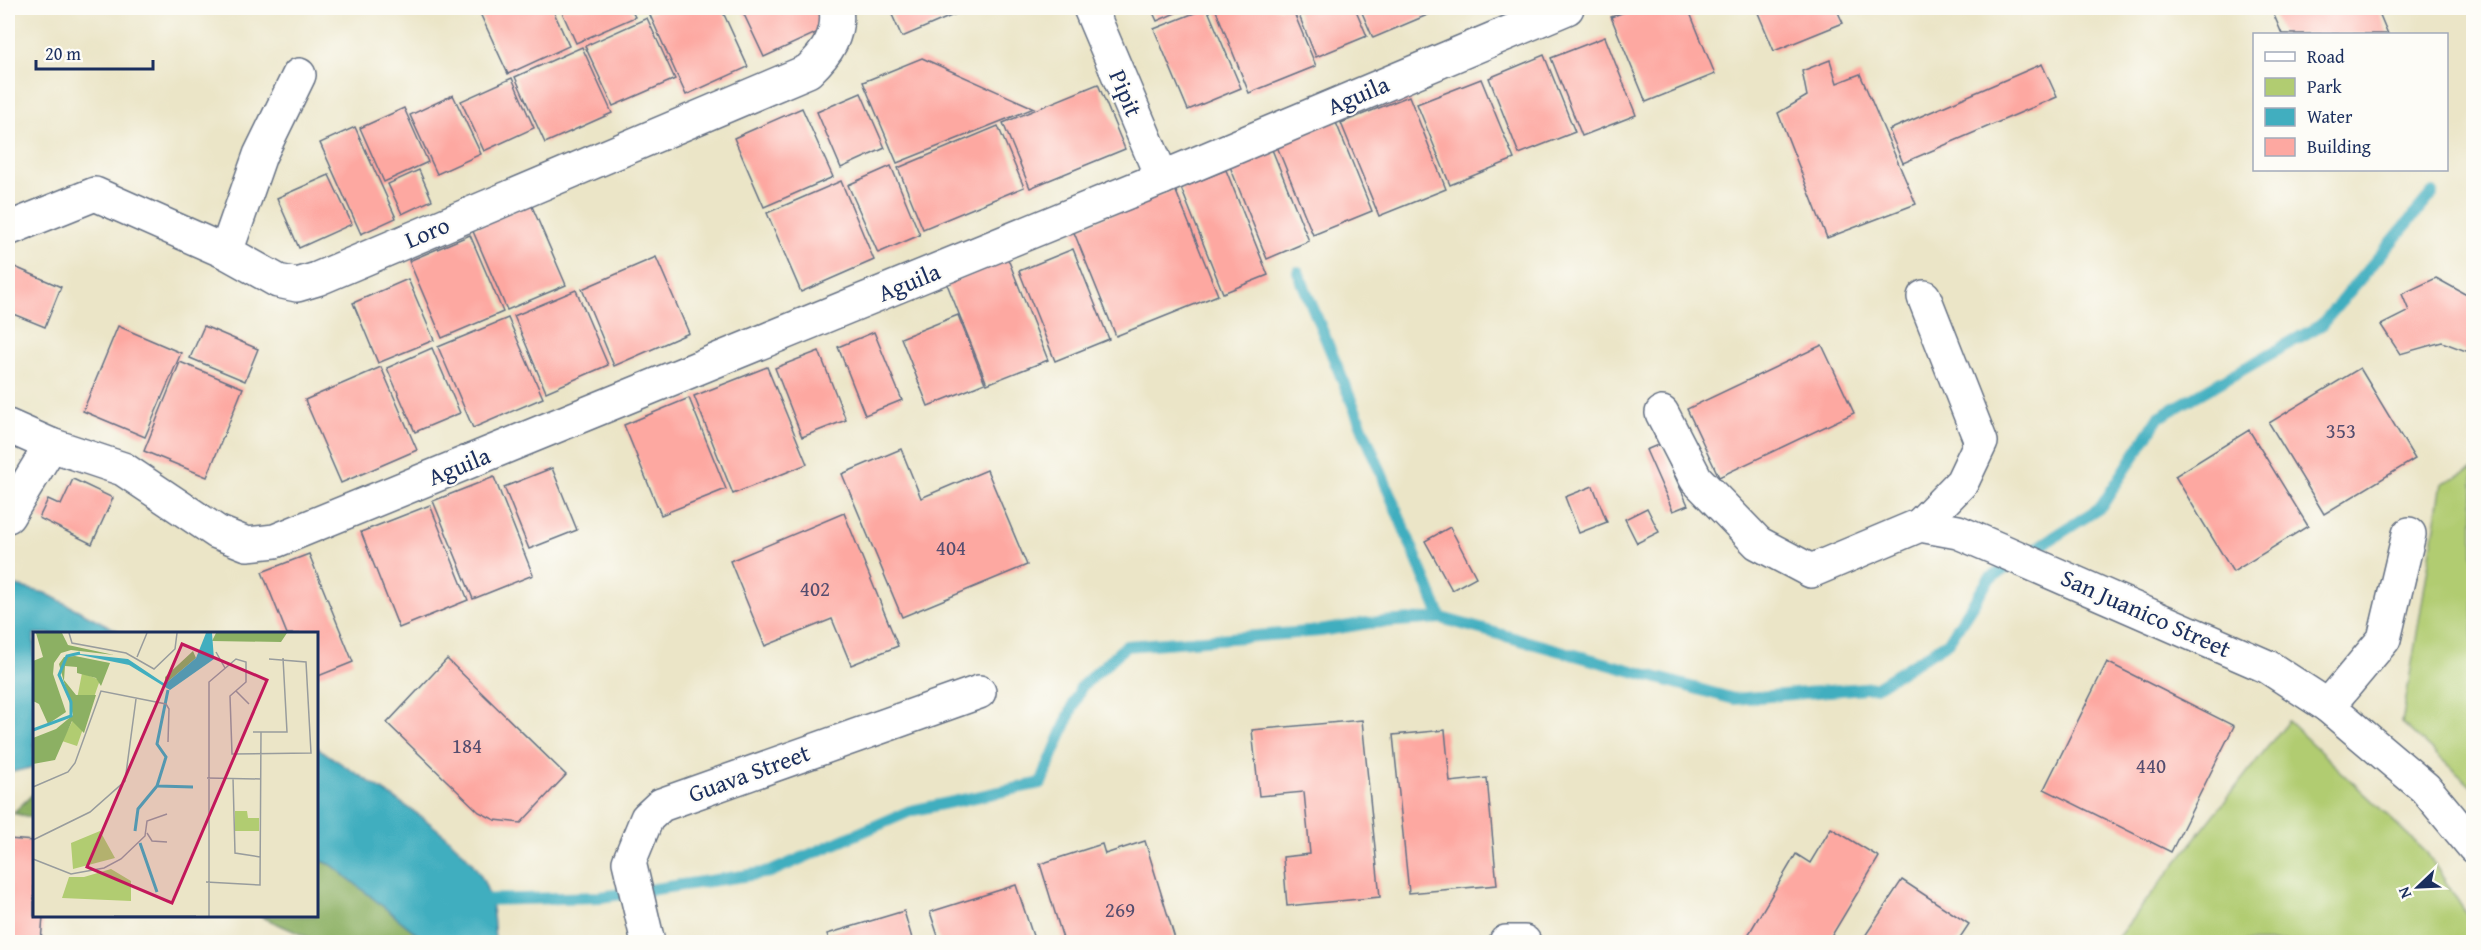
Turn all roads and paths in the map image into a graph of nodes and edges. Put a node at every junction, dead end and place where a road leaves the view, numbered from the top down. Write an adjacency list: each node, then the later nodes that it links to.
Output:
1 (1090, 8): 5 (street, Pipit)
2 (1567, 8): 5 (street, Aguila)
3 (835, 22): 7 (street, Loro)
4 (300, 75): 7 (street)
5 (1162, 178): 11 (street, Aguila)
6 (8, 229): 7 (street, Loro)
7 (226, 252)
8 (1924, 297): 13 (street)
9 (1662, 412): 13 (street)
10 (8, 426): 11 (street)
11 (51, 445): 12 (street)
12 (8, 516)
13 (1920, 525): 16 (street, San Juanico Street)
14 (2409, 534): 16 (street)
15 (979, 692): 18 (street, Guava Street)
16 (2328, 706): 17 (street, San Juanico Street)
17 (2474, 847)
18 (647, 940)
19 (1506, 942): 20 (street)
20 (1524, 942)

